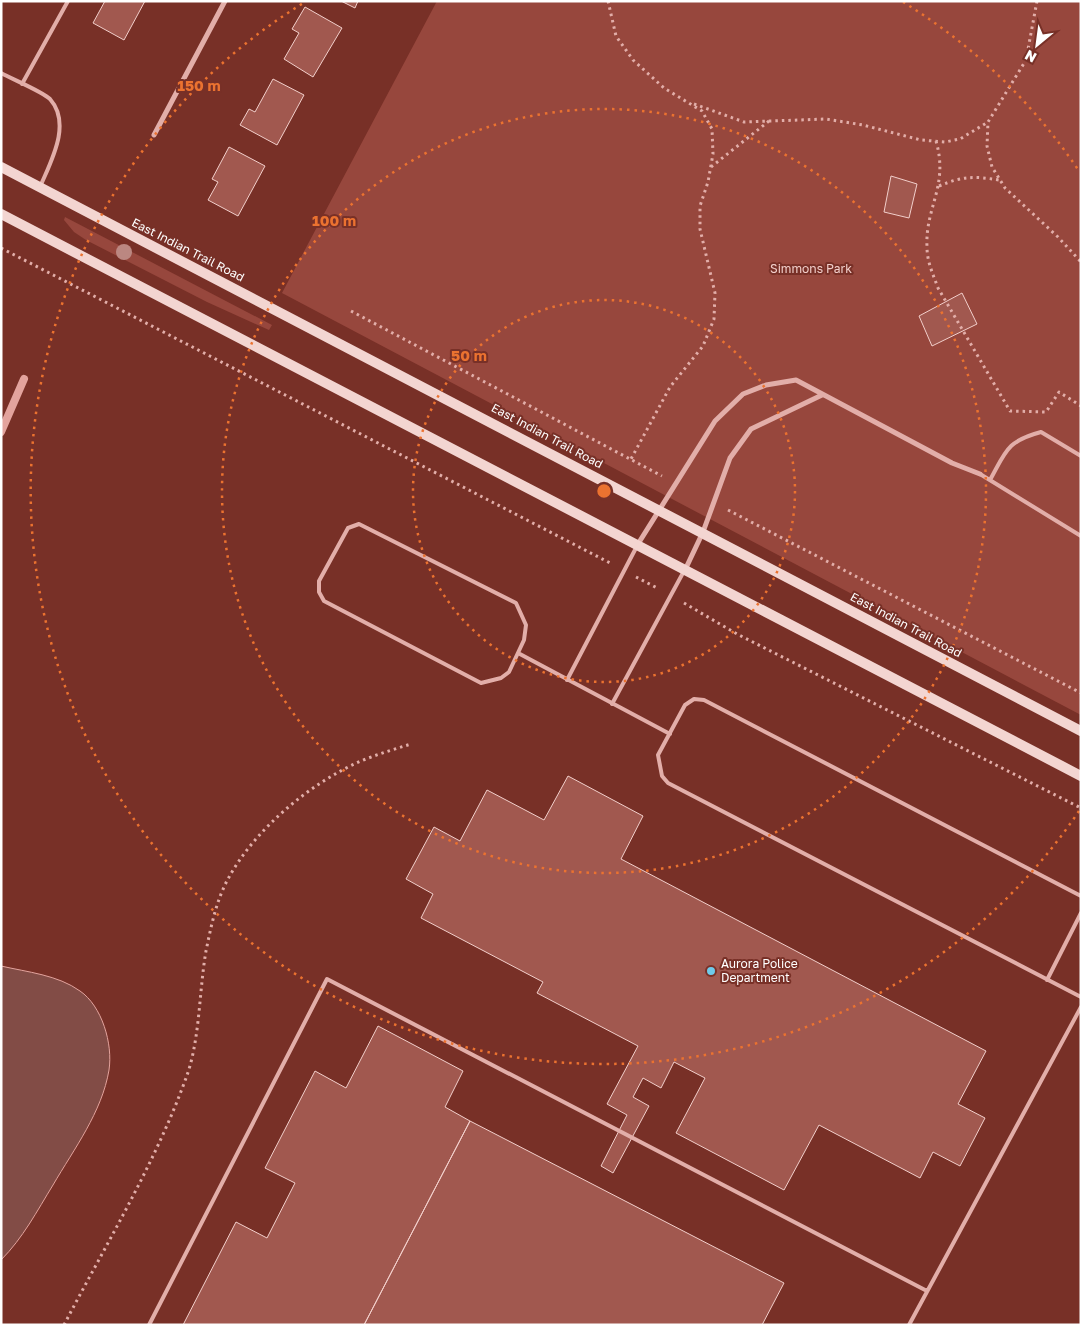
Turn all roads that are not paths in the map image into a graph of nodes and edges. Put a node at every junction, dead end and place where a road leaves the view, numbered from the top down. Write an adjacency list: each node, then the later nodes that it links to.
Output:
1 (68, 1): 4 (lane)
2 (225, 1): 5 (street)
3 (1, 73): 4 (lane)
4 (22, 84): 7 (lane)
5 (154, 135)
6 (1, 167): 7 (main road, East Indian Trail Road)
7 (40, 187): 13 (main road, East Indian Trail Road)
8 (1, 214): 16 (main road)
9 (822, 395): 11 (street); 13 (street); 14 (street)
10 (1081, 456): 12 (lane)
11 (980, 474): 12 (lane)
12 (990, 480): 15 (lane)
13 (660, 510): 14 (main road, East Indian Trail Road); 16 (street)
14 (703, 532): 17 (street); 21 (main road, East Indian Trail Road)
15 (1081, 536)
16 (638, 544): 17 (main road); 19 (lane)
17 (685, 570): 20 (lane); 23 (main road)
18 (518, 653): 18 (lane); 19 (lane)
19 (567, 680): 20 (lane)
20 (612, 704): 22 (lane)
21 (1081, 731)
22 (670, 734): 24 (lane); 26 (lane)
23 (1081, 776)
24 (1081, 896)
25 (1081, 913): 26 (lane)
26 (1047, 980): 27 (lane)
27 (1081, 997)
28 (1081, 1007): 29 (lane)
29 (927, 1291): 30 (lane); 31 (lane)
30 (149, 1325)
31 (909, 1325)

